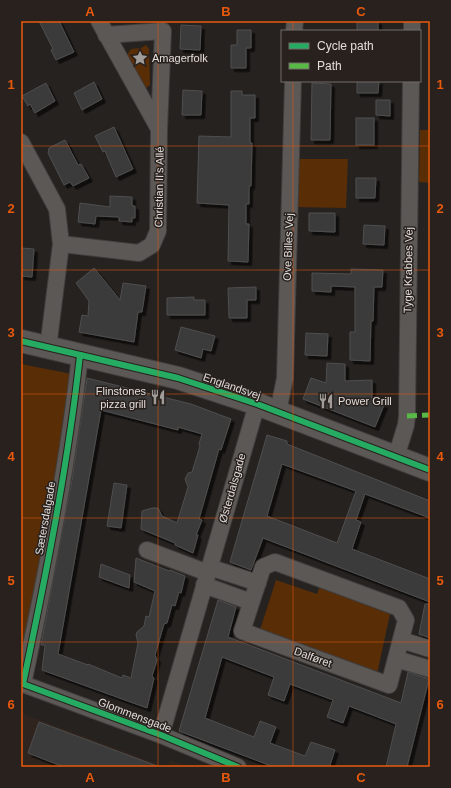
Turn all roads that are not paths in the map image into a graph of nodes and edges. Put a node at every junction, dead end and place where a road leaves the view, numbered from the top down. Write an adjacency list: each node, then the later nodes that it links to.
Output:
1 (163, 26): 2 (street, Christian II's Allé); 5 (street, Christian II's Allé)
2 (102, 28): 5 (street, Christian II's Allé)
3 (293, 82): 12 (street, Ove Billes Vej)
4 (411, 82): 13 (street, Tyge Krabbes Vej)
5 (159, 129): 7 (street, Christian II's Allé)
6 (21, 142): 7 (street)
7 (61, 244): 9 (street)
8 (21, 341): 9 (street, Englandsvej)
9 (48, 348): 10 (street, Englandsvej)
10 (80, 355): 11 (street, Englandsvej); 23 (street, Sætersdalgade)
11 (257, 404): 12 (street, Englandsvej); 16 (street, Østerdalsgade)
12 (278, 412): 13 (street, Englandsvej)
13 (396, 457): 14 (street, Englandsvej)
14 (430, 470)
15 (146, 550): 16 (street)
16 (207, 575): 17 (street); 18 (street); 24 (street, Østerdalsgade)
17 (258, 583): 18 (street, Dalføret); 19 (street, Dalføret)
18 (251, 602): 21 (street, Dalføret)
19 (400, 640): 20 (street); 21 (street, Dalføret)
20 (430, 649)
21 (396, 659): 22 (street)
22 (430, 669)
23 (23, 684): 24 (street, Glommensgade)
24 (161, 735): 25 (street, Glommensgade)
25 (238, 767)

